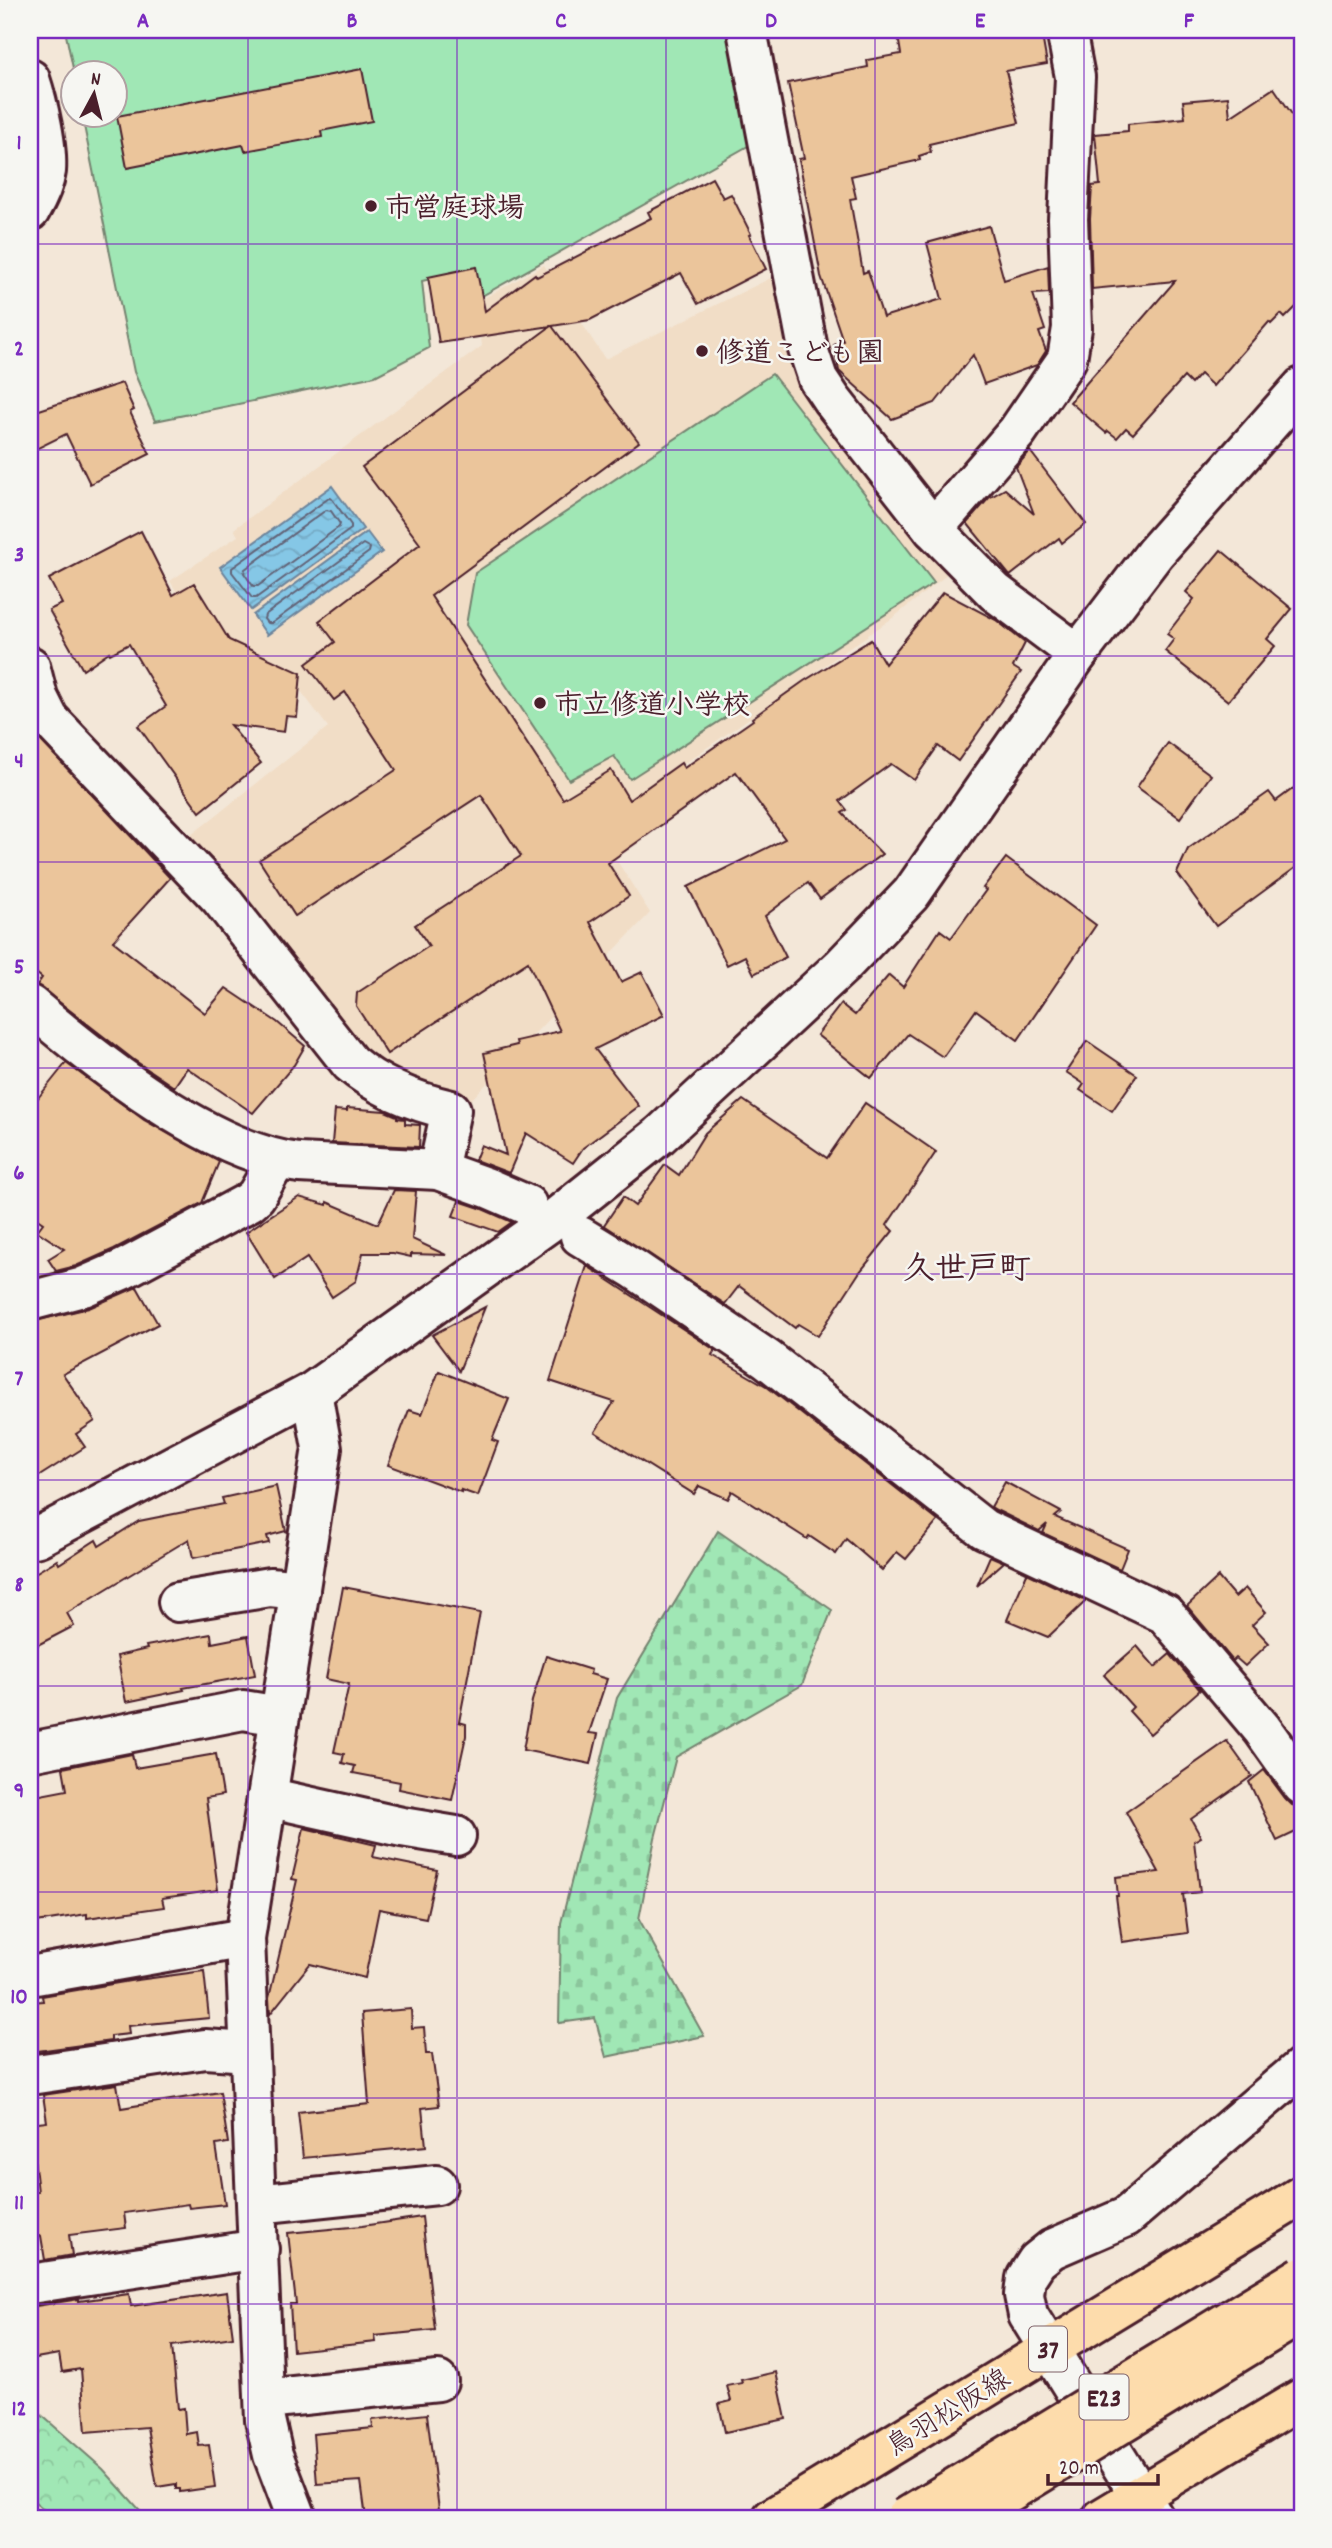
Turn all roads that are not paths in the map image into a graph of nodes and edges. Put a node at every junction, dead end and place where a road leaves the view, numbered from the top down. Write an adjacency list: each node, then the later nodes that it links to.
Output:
1 (747, 30): 6 (street)
2 (1066, 30): 6 (street)
3 (30, 79): 4 (street)
4 (30, 212)
5 (1302, 387): 7 (street)
6 (933, 529): 7 (street)
7 (1077, 654): 15 (street)
8 (32, 688): 11 (street)
9 (30, 1005): 10 (street)
10 (277, 1160): 11 (street); 14 (street)
11 (438, 1170): 12 (street)
12 (527, 1205)
13 (580, 1236): 21 (street)
14 (30, 1301)
15 (312, 1392): 16 (street); 17 (street)
16 (30, 1539)
17 (300, 1590): 18 (street); 19 (street)
18 (178, 1602)
19 (280, 1716): 20 (street); 22 (street)
20 (30, 1752)
21 (1302, 1785)
22 (267, 1797): 23 (street); 24 (street)
23 (456, 1836)
24 (245, 1938): 25 (street); 26 (street)
25 (30, 1976)
26 (249, 2052): 28 (street); 31 (street)
27 (1302, 2067): 36 (street)
28 (30, 2076)
29 (437, 2185): 31 (street)
30 (1302, 2195): 36 (main road, 鳥羽松阪線 / 37)
31 (257, 2204): 32 (street)
32 (259, 2249): 34 (street); 38 (street)
33 (1302, 2276): 43 (main road, E23, bridge)
34 (30, 2284)
35 (1302, 2313): 44 (main road, E23, bridge)
36 (1050, 2348): 40 (street); 41 (main road, 鳥羽松阪線 / 37)
37 (438, 2381): 38 (street)
38 (265, 2399): 42 (street)
39 (1302, 2399): 40 (main road)
40 (1147, 2506): 45 (main road)
41 (783, 2512)
42 (297, 2518)
43 (905, 2518)
44 (967, 2518)
45 (1102, 2518)

